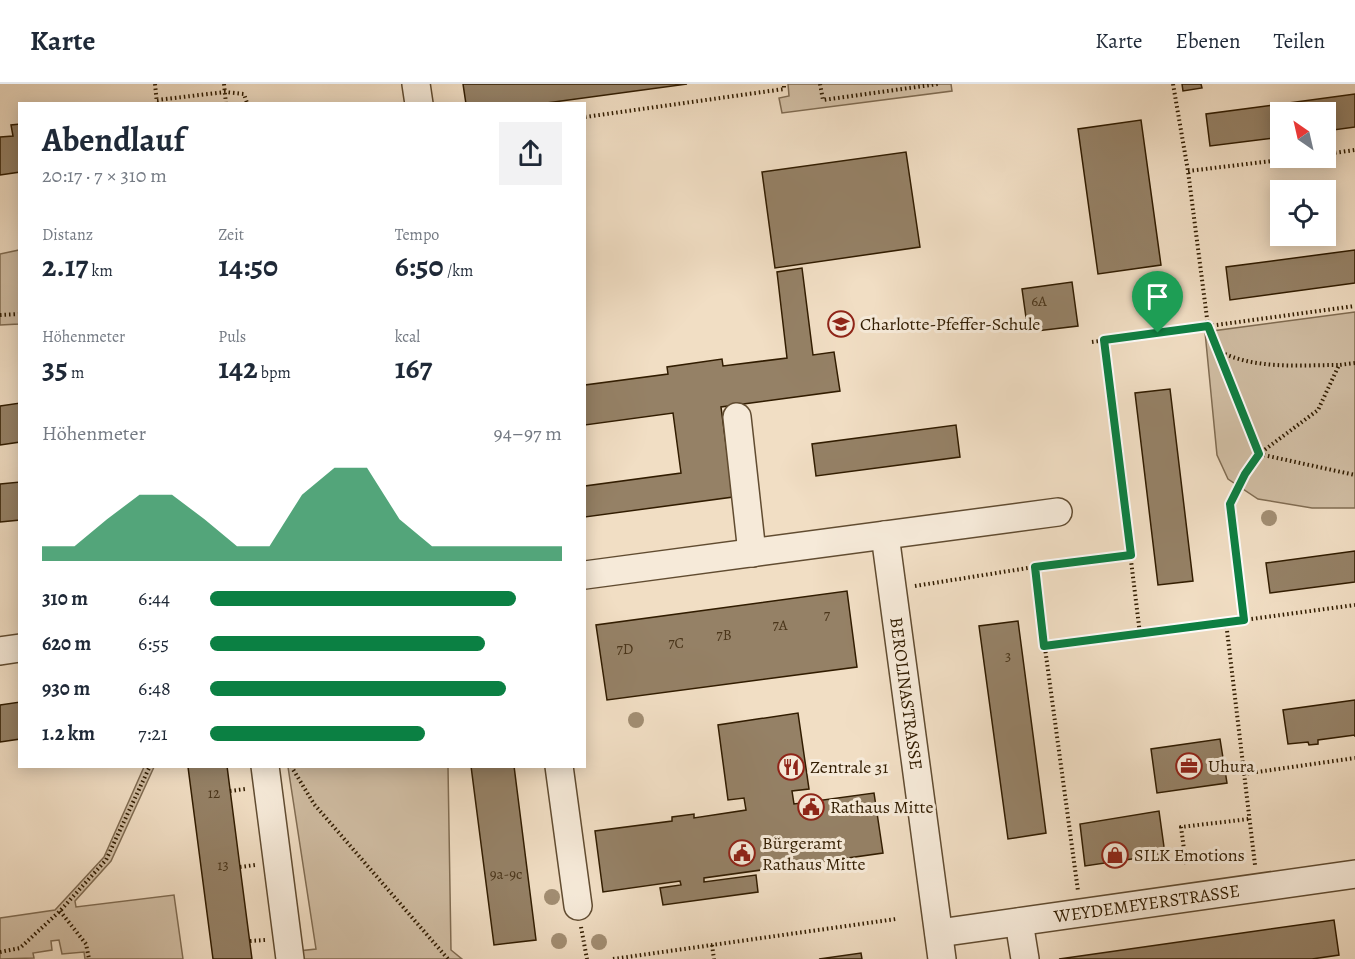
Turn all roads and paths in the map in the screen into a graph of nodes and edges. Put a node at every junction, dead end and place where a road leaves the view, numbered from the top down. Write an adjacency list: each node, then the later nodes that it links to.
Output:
1 (155, 84): 9 (path)
2 (224, 84): 8 (path)
3 (416, 84): 12 (street)
4 (784, 84): 13 (path)
5 (820, 84): 6 (path)
6 (938, 84)
7 (1173, 84): 17 (path)
8 (225, 92): 9 (path); 10 (path); 11 (path)
9 (157, 102)
10 (226, 102)
11 (247, 102)
12 (419, 102)
13 (586, 117)
14 (1355, 150): 15 (path)
15 (1336, 153)
16 (1270, 161): 17 (path)
17 (1188, 171): 21 (path)
18 (1355, 306): 21 (path)
19 (18, 314): 20 (path)
20 (0, 315)
21 (1208, 326): 22 (path); 24 (path)
22 (1104, 340): 23 (path); 33 (path)
23 (1092, 342)
24 (1217, 350): 26 (path); 28 (path)
25 (1355, 363): 26 (path)
26 (1339, 365): 28 (path)
27 (737, 417): 32 (street)
28 (1259, 454): 29 (path); 38 (path)
29 (1355, 475)
30 (1058, 512): 31 (street)
31 (885, 535): 32 (street); 60 (street, BEROLINASTRASSE)
32 (752, 553): 35 (street)
33 (1131, 555): 34 (path); 40 (path)
34 (1035, 567): 36 (path); 41 (path)
35 (586, 575)
36 (914, 586)
37 (1355, 605): 38 (path)
38 (1244, 620): 39 (path)
39 (1226, 622): 40 (path); 49 (path)
40 (1140, 634): 41 (path)
41 (1044, 646): 56 (path)
42 (18, 648): 43 (street)
43 (0, 651)
44 (1355, 758): 49 (path)
45 (149, 768): 55 (path)
46 (265, 768): 63 (street)
47 (292, 768): 64 (path)
48 (560, 768): 54 (street)
49 (1244, 774): 50 (path)
50 (1249, 819): 51 (path); 53 (path)
51 (1186, 864)
52 (1355, 876): 53 (street, WEYDEMEYERSTRASSE)
53 (1258, 888): 56 (street, WEYDEMEYERSTRASSE)
54 (578, 906): 65 (path)
55 (60, 911): 61 (path); 62 (path)
56 (1081, 913): 58 (street, WEYDEMEYERSTRASSE)
57 (896, 920): 59 (path)
58 (1019, 922): 60 (street, WEYDEMEYERSTRASSE); 68 (street)
59 (712, 945): 66 (path); 67 (path)
60 (940, 946)
61 (0, 952)
62 (89, 959)
63 (290, 959)
64 (448, 959)
65 (587, 959)
66 (613, 959)
67 (714, 959)
68 (1025, 959)

